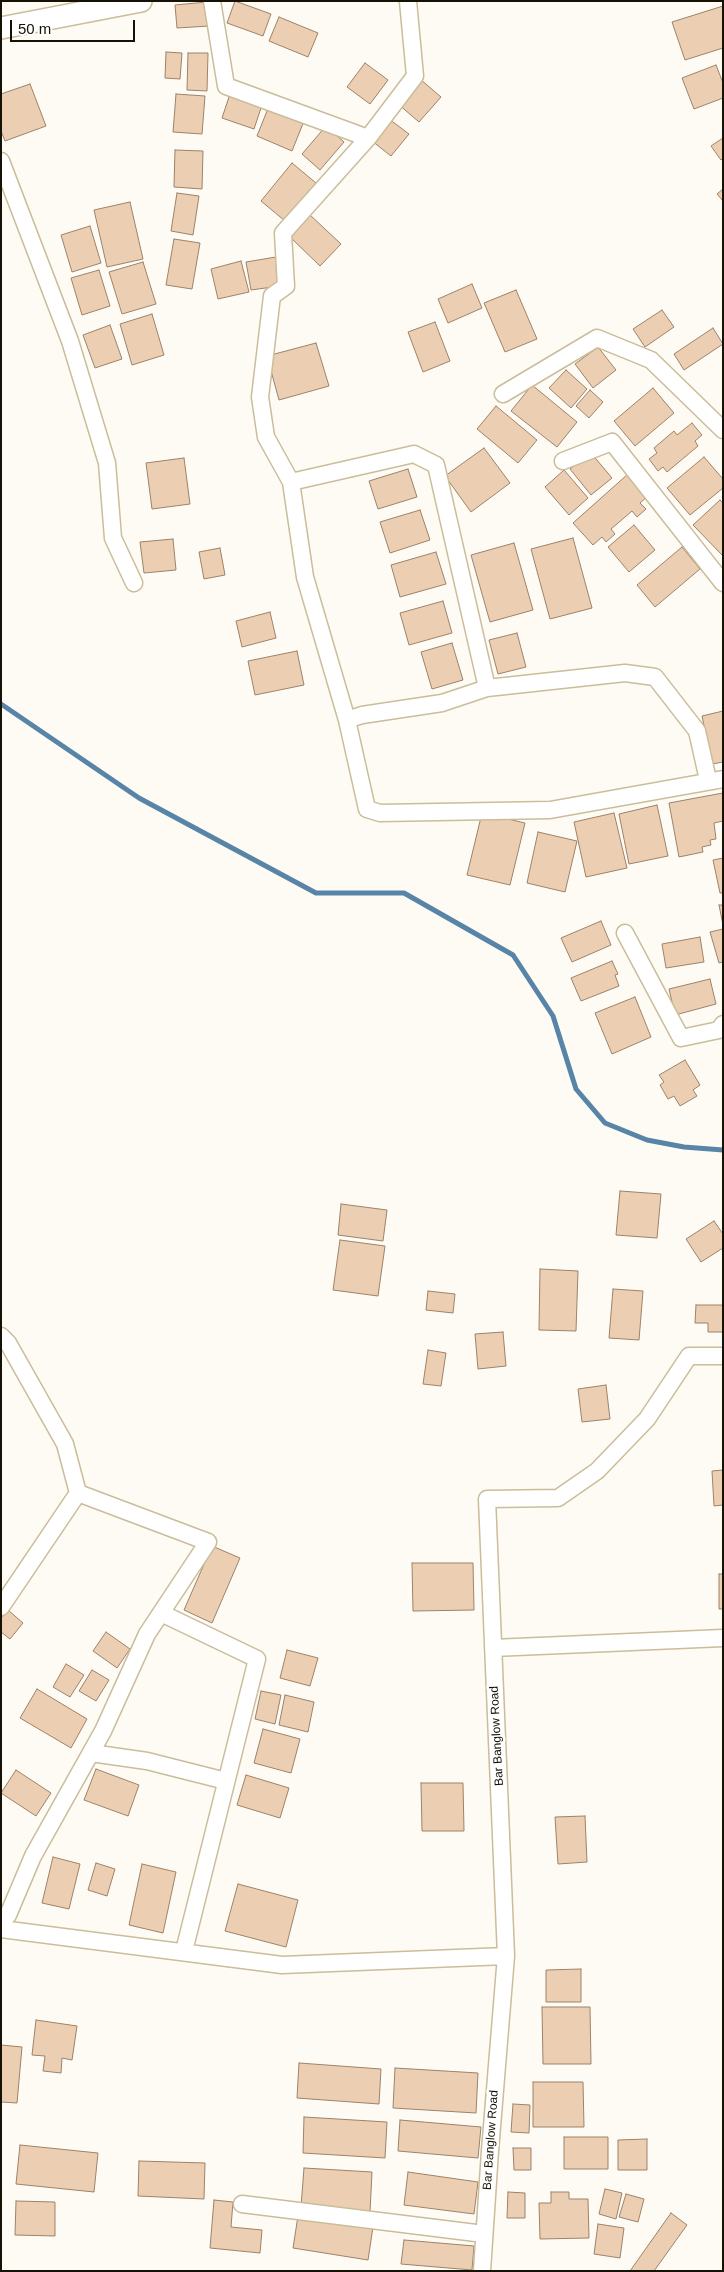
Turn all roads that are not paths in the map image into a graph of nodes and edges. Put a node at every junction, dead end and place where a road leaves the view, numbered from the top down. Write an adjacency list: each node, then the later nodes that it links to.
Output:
1 (141, 1): 4 (street)
2 (212, 1): 5 (street)
3 (408, 1): 5 (street)
4 (1, 28)
5 (368, 138): 10 (street)
6 (1, 161): 11 (street)
7 (503, 394): 8 (street)
8 (723, 430)
9 (563, 461): 12 (street)
10 (291, 482): 13 (street); 14 (street)
11 (134, 583)
12 (723, 583)
13 (488, 688): 14 (street); 15 (street)
14 (347, 720): 15 (street)
15 (715, 779)
16 (625, 933): 17 (street)
17 (723, 1024)
18 (1, 1336): 20 (street)
19 (723, 1356): 24 (street, Bar Banglow Road)
20 (78, 1493): 21 (street); 22 (street)
21 (1, 1607)
22 (161, 1613): 25 (street); 26 (street)
23 (723, 1638): 24 (street)
24 (493, 1648): 30 (street, Bar Banglow Road)
25 (92, 1753): 26 (street); 27 (street)
26 (226, 1781): 29 (street)
27 (1, 1924)
28 (1, 1929): 29 (street)
29 (184, 1951): 30 (street)
30 (506, 1956): 32 (street, Bar Banglow Road)
31 (242, 2204): 32 (street)
32 (484, 2234): 33 (street, Bar Banglow Road)
33 (482, 2271)

